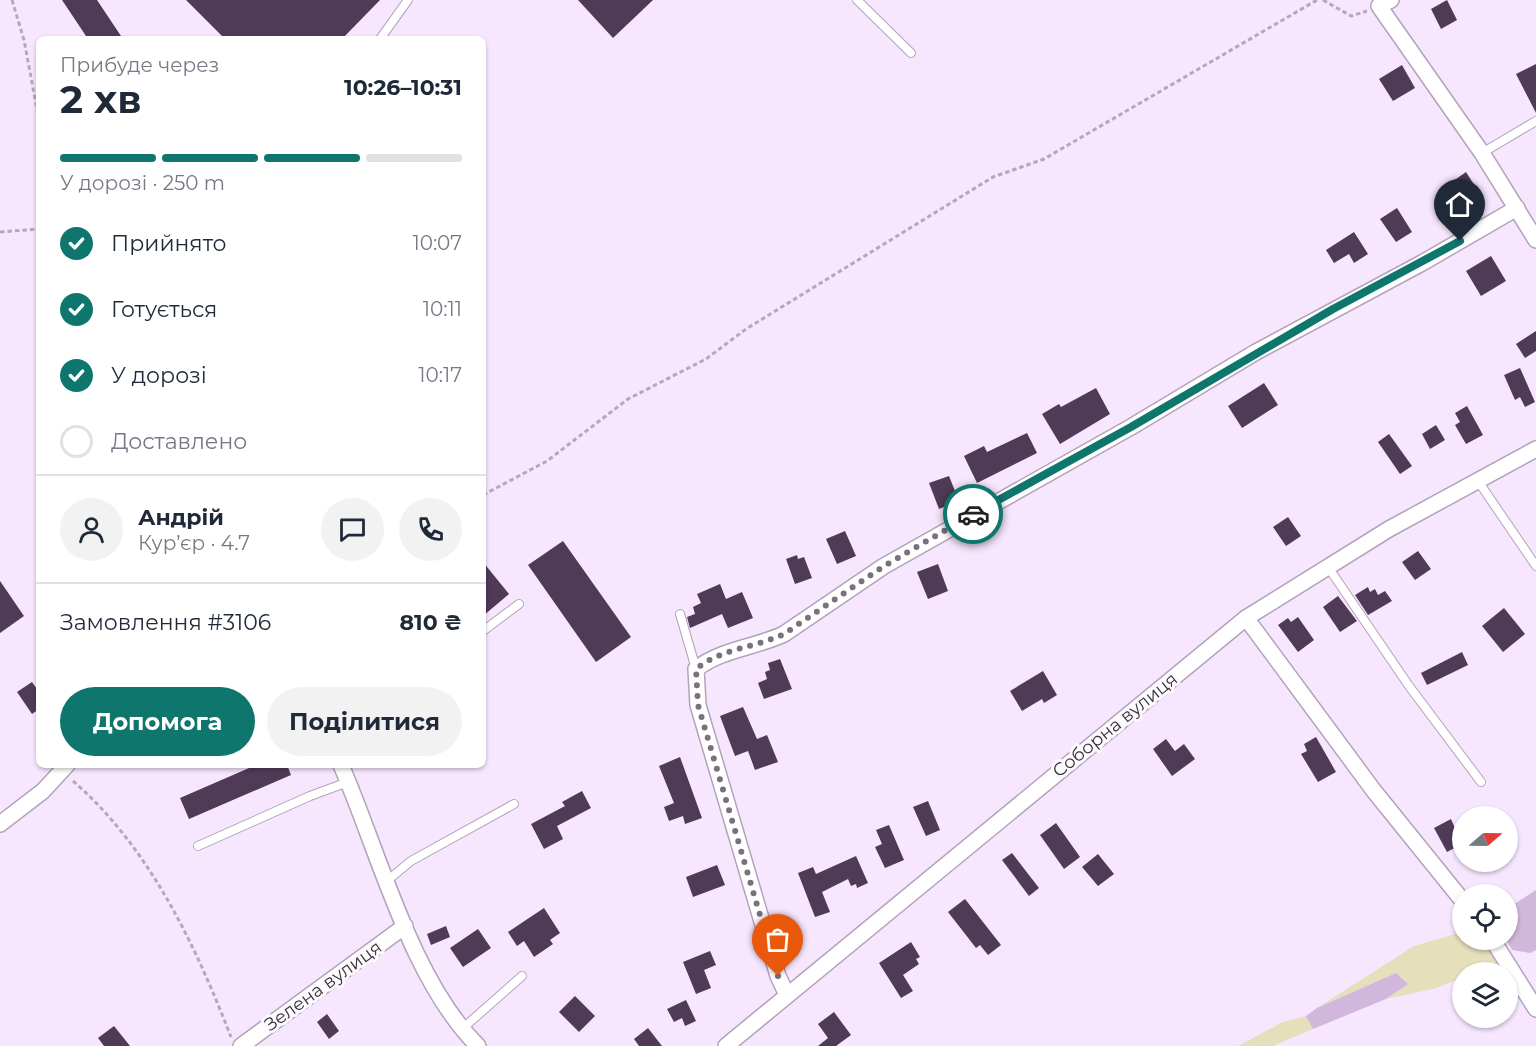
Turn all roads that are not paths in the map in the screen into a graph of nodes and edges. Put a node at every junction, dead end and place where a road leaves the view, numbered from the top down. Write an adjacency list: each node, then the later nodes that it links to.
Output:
1 (408, 0): 4 (lane)
2 (857, 0): 5 (lane)
3 (1385, 3): 7 (street)
4 (382, 36)
5 (911, 53)
6 (1536, 121): 7 (lane)
7 (1482, 153): 8 (street)
8 (1517, 208): 9 (street); 18 (street)
9 (1536, 240)
10 (1536, 449): 11 (street, Соборна вулиця)
11 (1478, 481): 12 (street, Соборна вулиця); 13 (lane)
12 (1327, 566): 16 (street, Соборна вулиця); 22 (lane)
13 (1536, 566)
14 (519, 604): 17 (lane)
15 (680, 614): 18 (lane)
16 (1246, 618): 27 (street); 31 (street, Соборна вулиця)
17 (486, 629)
18 (696, 669): 31 (street)
19 (65, 768): 24 (street)
20 (342, 768): 21 (street)
21 (349, 782): 25 (lane); 26 (street)
22 (1481, 782)
23 (514, 804): 26 (lane)
24 (0, 824)
25 (198, 846)
26 (388, 880): 28 (street)
27 (1452, 888)
28 (405, 926): 33 (street); 34 (street, Зелена вулиця)
29 (1499, 950): 32 (street)
30 (522, 976): 33 (lane)
31 (787, 995): 36 (street, Соборна вулиця)
32 (1536, 1009)
33 (461, 1029): 35 (street)
34 (244, 1045)
35 (478, 1046)
36 (726, 1046)

